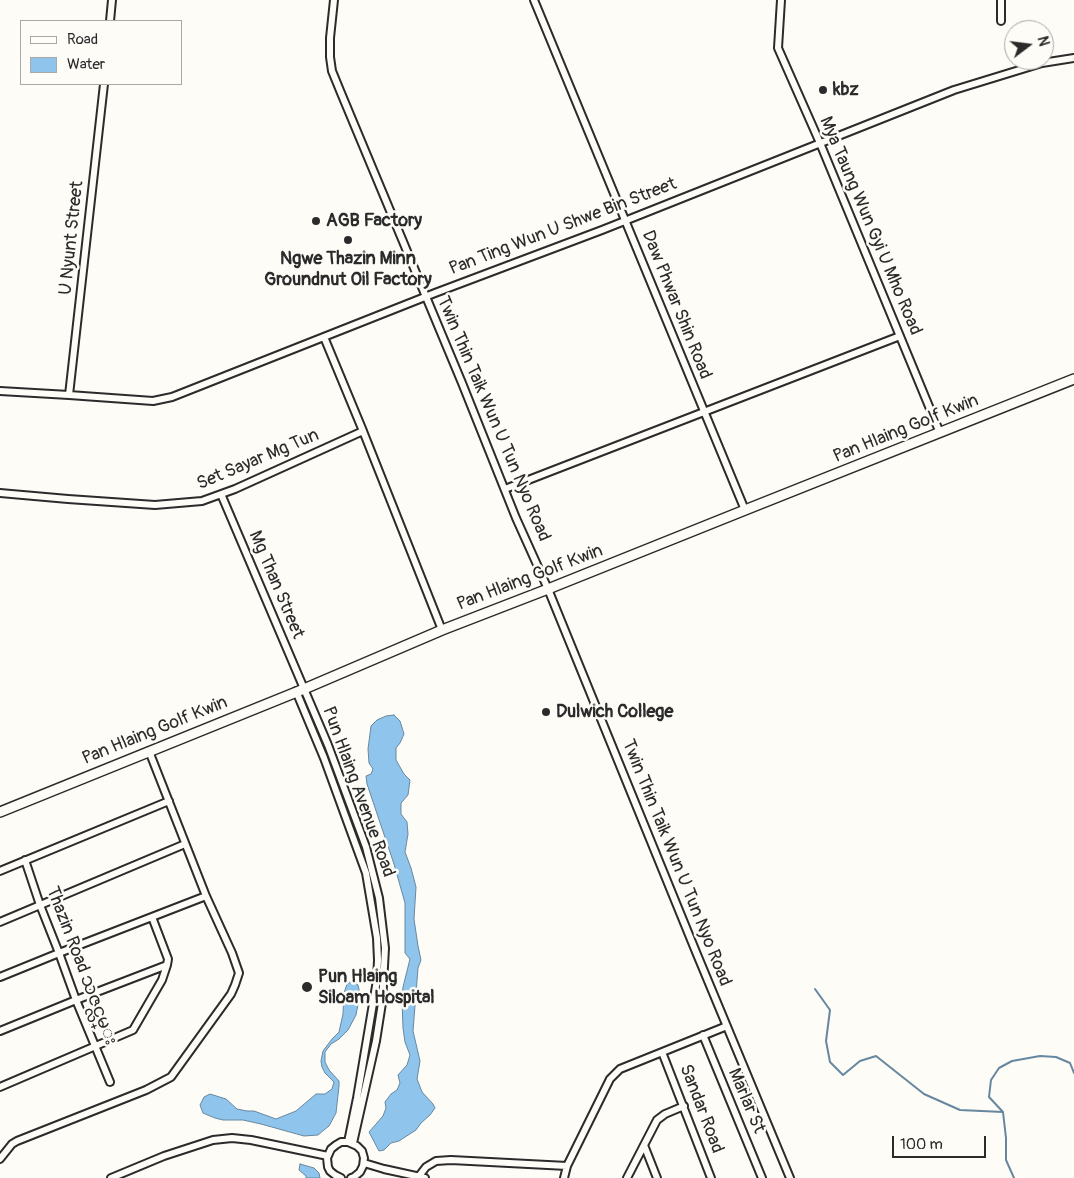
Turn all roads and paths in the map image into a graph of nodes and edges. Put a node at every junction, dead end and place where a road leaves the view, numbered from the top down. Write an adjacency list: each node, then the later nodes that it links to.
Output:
1 (112, 0): 6 (street)
2 (334, 0): 12 (street, Twin Thin Taik Wun U Tun Nyo Road)
3 (534, 0): 11 (street, Daw Phwar Shin Road)
4 (781, 0): 10 (street, Mya Taung Wun Gyi U Mho Road)
5 (1002, 0): 7 (street)
6 (110, 20)
7 (1001, 21)
8 (1074, 58): 10 (street, Pan Ting Wun U Shwe Bin Street)
9 (104, 85): 17 (street, U Nyunt Street)
10 (820, 143): 11 (street, Pan Ting Wun U Shwe Bin Street); 13 (street, Mya Taung Wun Gyi U Mho Road)
11 (626, 220): 12 (street, Pan Ting Wun U Shwe Bin Street); 18 (street, Daw Phwar Shin Road)
12 (425, 296): 14 (street, Pan Ting Wun U Shwe Bin Street); 21 (street, Twin Thin Taik Wun U Tun Nyo Road)
13 (900, 336): 18 (street); 20 (street, Mya Taung Wun Gyi U Mho Road)
14 (324, 337): 17 (street, Pan Ting Wun U Shwe Bin Street); 19 (street)
15 (1074, 380): 20 (street, Pan Hlaing Golf Kwin)
16 (0, 391): 17 (street, Pan Ting Wun U Shwe Bin Street)
17 (69, 395)
18 (704, 412): 21 (street); 24 (street, Daw Phwar Shin Road)
19 (363, 431): 23 (street, Set Sayar Mg Tun); 26 (street)
20 (940, 433): 24 (street, Pan Hlaing Golf Kwin)
21 (505, 489): 25 (street, Twin Thin Taik Wun U Tun Nyo Road)
22 (0, 493): 23 (street, Set Sayar Mg Tun)
23 (221, 494): 27 (street, Mg Than Street)
24 (745, 510): 25 (street, Pan Hlaing Golf Kwin)
25 (548, 589): 26 (street, Pan Hlaing Golf Kwin); 42 (street, Twin Thin Taik Wun U Tun Nyo Road)
26 (442, 630): 27 (street, Pan Hlaing Golf Kwin)
27 (300, 690): 28 (street, Pan Hlaing Golf Kwin); 50 (street, Pun Hlaing Avenue Road)
28 (148, 751): 29 (street); 30 (street, Pan Hlaing Golf Kwin)
29 (169, 801): 31 (street); 32 (street)
30 (0, 812)
31 (185, 844): 34 (street); 35 (street)
32 (25, 860): 33 (street); 35 (street, Thazin Road သဇင္လမ္း)
33 (0, 871)
34 (206, 896): 36 (street); 53 (street)
35 (40, 905): 37 (street); 38 (street, Thazin Road သဇင္လမ္း)
36 (152, 917): 38 (street); 39 (street)
37 (0, 922)
38 (60, 952): 40 (street); 41 (street, Thazin Road သဇင္လမ္း)
39 (168, 965): 41 (street); 45 (street)
40 (0, 977)
41 (76, 1000): 43 (street); 45 (street, Thazin Road သဇင္လမ္း)
42 (727, 1026): 44 (street); 65 (street, Twin Thin Taik Wun U Tun Nyo Road)
43 (0, 1031)
44 (703, 1035): 46 (street); 64 (street, Marlar St)
45 (95, 1046): 47 (street, Thazin Road သဇင္လမ္း); 48 (street)
46 (662, 1052): 49 (street, Sandar Road); 55 (street)
47 (110, 1082)
48 (0, 1087)
49 (684, 1106): 51 (street); 63 (street, Sandar Road)
50 (351, 1142): 52 (street); 54 (street)
51 (644, 1145): 61 (street); 62 (street)
52 (328, 1156): 57 (street); 58 (street)
53 (0, 1159)
54 (364, 1163): 56 (street); 59 (street)
55 (567, 1166): 56 (street); 60 (street)
56 (422, 1177)
57 (111, 1178)
58 (341, 1178)
59 (350, 1178)
60 (564, 1178)
61 (627, 1178)
62 (657, 1178)
63 (711, 1178)
64 (762, 1178)
65 (790, 1178)

